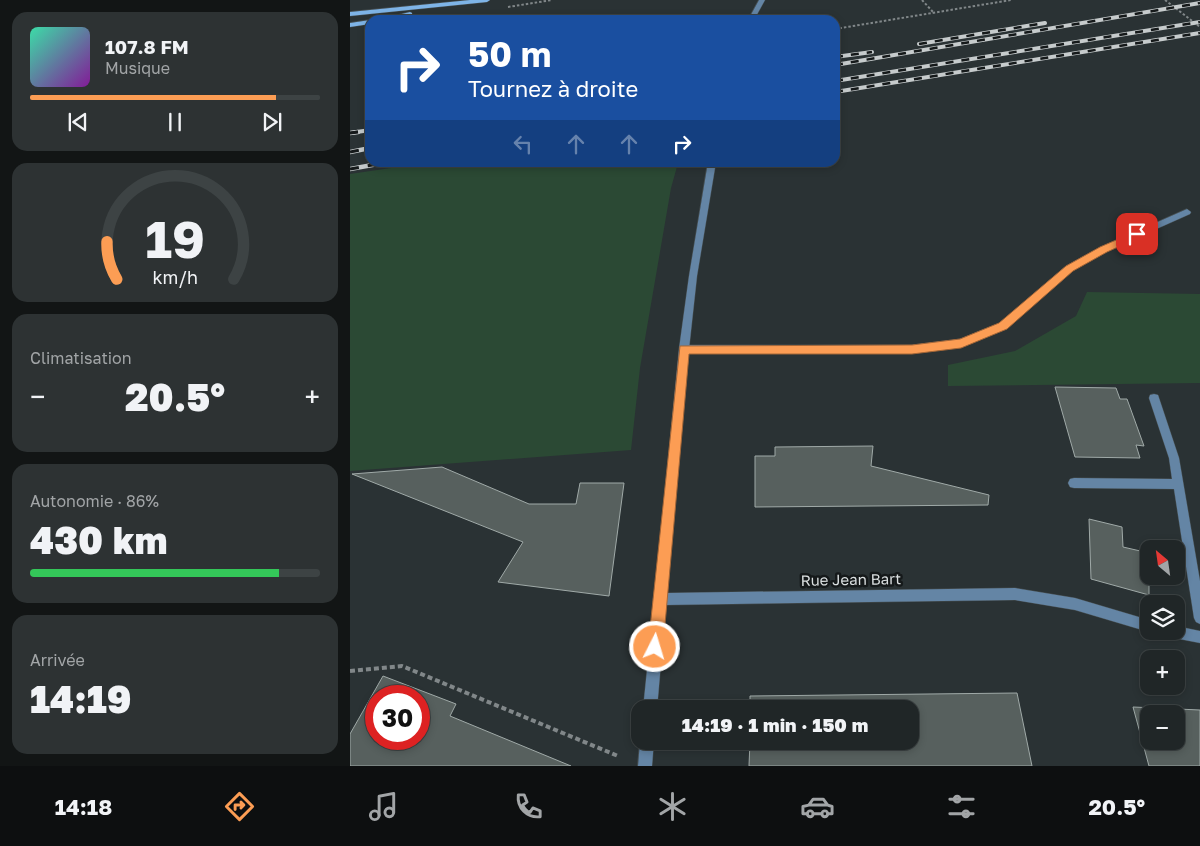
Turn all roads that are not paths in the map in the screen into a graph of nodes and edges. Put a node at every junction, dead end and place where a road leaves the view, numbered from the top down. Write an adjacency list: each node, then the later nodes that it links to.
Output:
1 (487, 0): 3 (main road)
2 (762, 0): 6 (street)
3 (482, 1): 4 (main road); 5 (main road)
4 (350, 14)
5 (407, 15)
6 (754, 15)
7 (365, 23): 8 (main road)
8 (350, 25)
9 (711, 167): 11 (street)
10 (1186, 212): 11 (street)
11 (684, 349): 15 (street)
12 (1154, 398): 14 (street)
13 (1074, 483): 14 (street)
14 (1178, 484): 16 (street)
15 (660, 599): 17 (street, Rue Jean Bart); 20 (street)
16 (1200, 618)
17 (1140, 623)
18 (1185, 634): 19 (street)
19 (1200, 637)
20 (651, 700)
21 (647, 750): 22 (street)
22 (646, 766)

